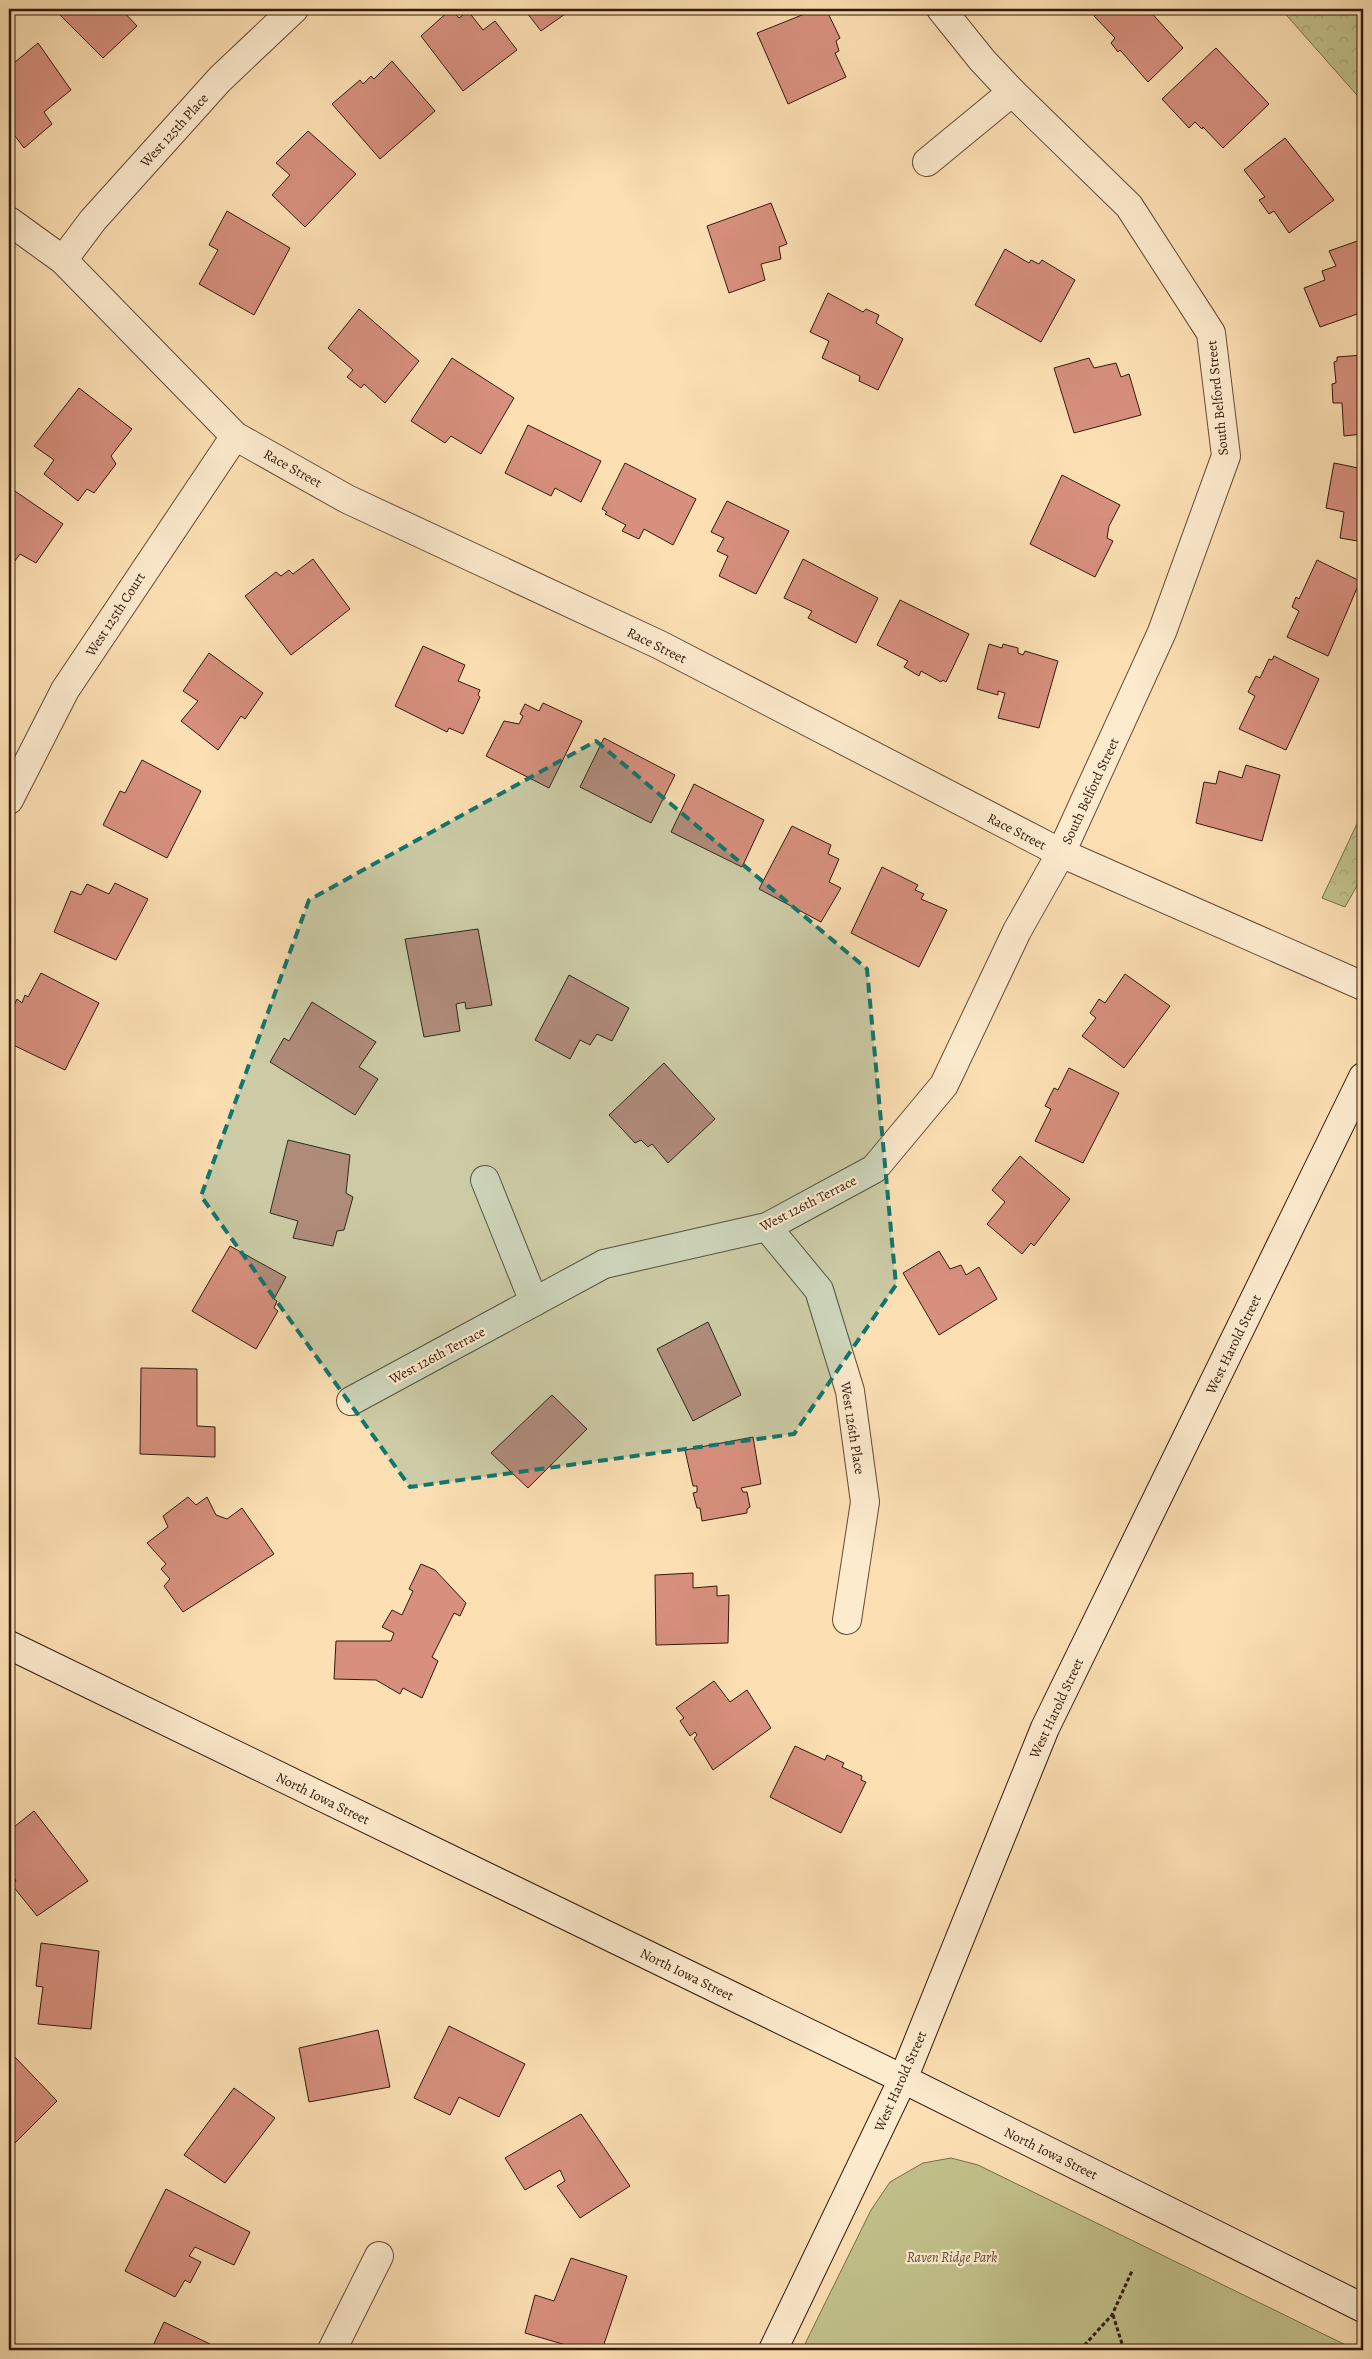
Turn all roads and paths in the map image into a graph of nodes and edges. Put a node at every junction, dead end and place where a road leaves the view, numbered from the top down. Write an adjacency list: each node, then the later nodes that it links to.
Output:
1 (294, 9): 6 (street, West 125th Place)
2 (941, 9): 3 (street, South Belford Street)
3 (1012, 92): 4 (street); 9 (street, South Belford Street)
4 (928, 162)
5 (9, 221): 6 (street, Race Street)
6 (63, 260): 7 (street, Race Street)
7 (235, 436): 8 (street, West 125th Court); 9 (street, Race Street)
8 (9, 800)
9 (1061, 853): 10 (street, Race Street); 13 (street, West 126th Terrace)
10 (1363, 986)
11 (1363, 1077): 18 (street, West Harold Street)
12 (485, 1180): 14 (street)
13 (767, 1227): 14 (street, West 126th Terrace); 16 (street, West 126th Place)
14 (534, 1302): 15 (street, West 126th Terrace)
15 (350, 1401)
16 (847, 1620)
17 (9, 1645): 18 (street, North Iowa Street)
18 (902, 2079): 21 (street, North Iowa Street); 24 (street, West Harold Street)
19 (379, 2256): 23 (street)
20 (1132, 2271): 22 (path)
21 (1363, 2308)
22 (1112, 2315): 25 (path); 26 (path)
23 (332, 2350)
24 (773, 2350)
25 (1080, 2350)
26 (1124, 2350)

